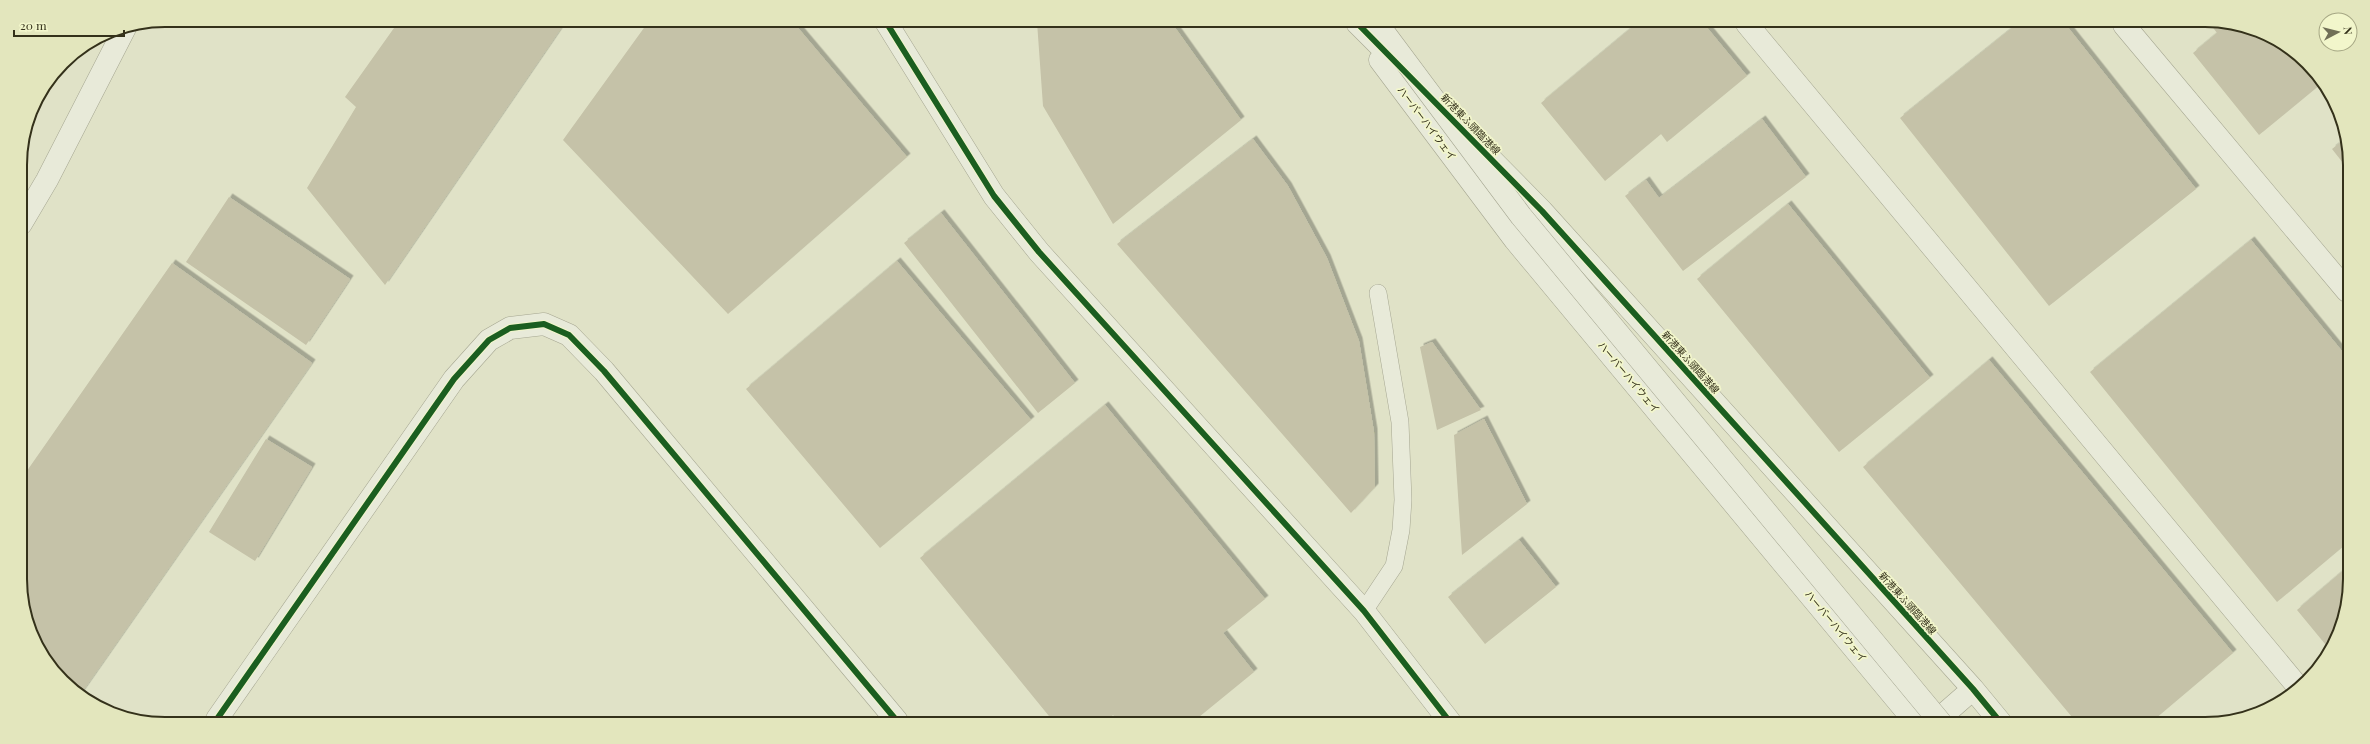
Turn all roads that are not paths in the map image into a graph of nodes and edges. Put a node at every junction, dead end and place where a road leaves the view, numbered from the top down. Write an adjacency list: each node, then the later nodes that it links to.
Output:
1 (889, 27): 11 (street)
2 (1355, 27): 17 (street, ハーバーハイウェイ)
3 (1361, 27): 13 (street, 新港東ふ頭臨港線)
4 (1380, 27): 18 (street, ハーバーハイウェイ, bridge)
5 (1749, 27): 12 (street)
6 (2126, 27): 9 (street)
7 (122, 34): 8 (street)
8 (27, 214)
9 (2343, 287)
10 (1378, 292): 11 (lane)
11 (1364, 612): 16 (street)
12 (2295, 683)
13 (1973, 689): 19 (street); 20 (street, 新港東ふ頭臨港線)
14 (218, 717): 15 (street)
15 (894, 717)
16 (1446, 717)
17 (1911, 717)
18 (1935, 717)
19 (1941, 717)
20 (1996, 717)

